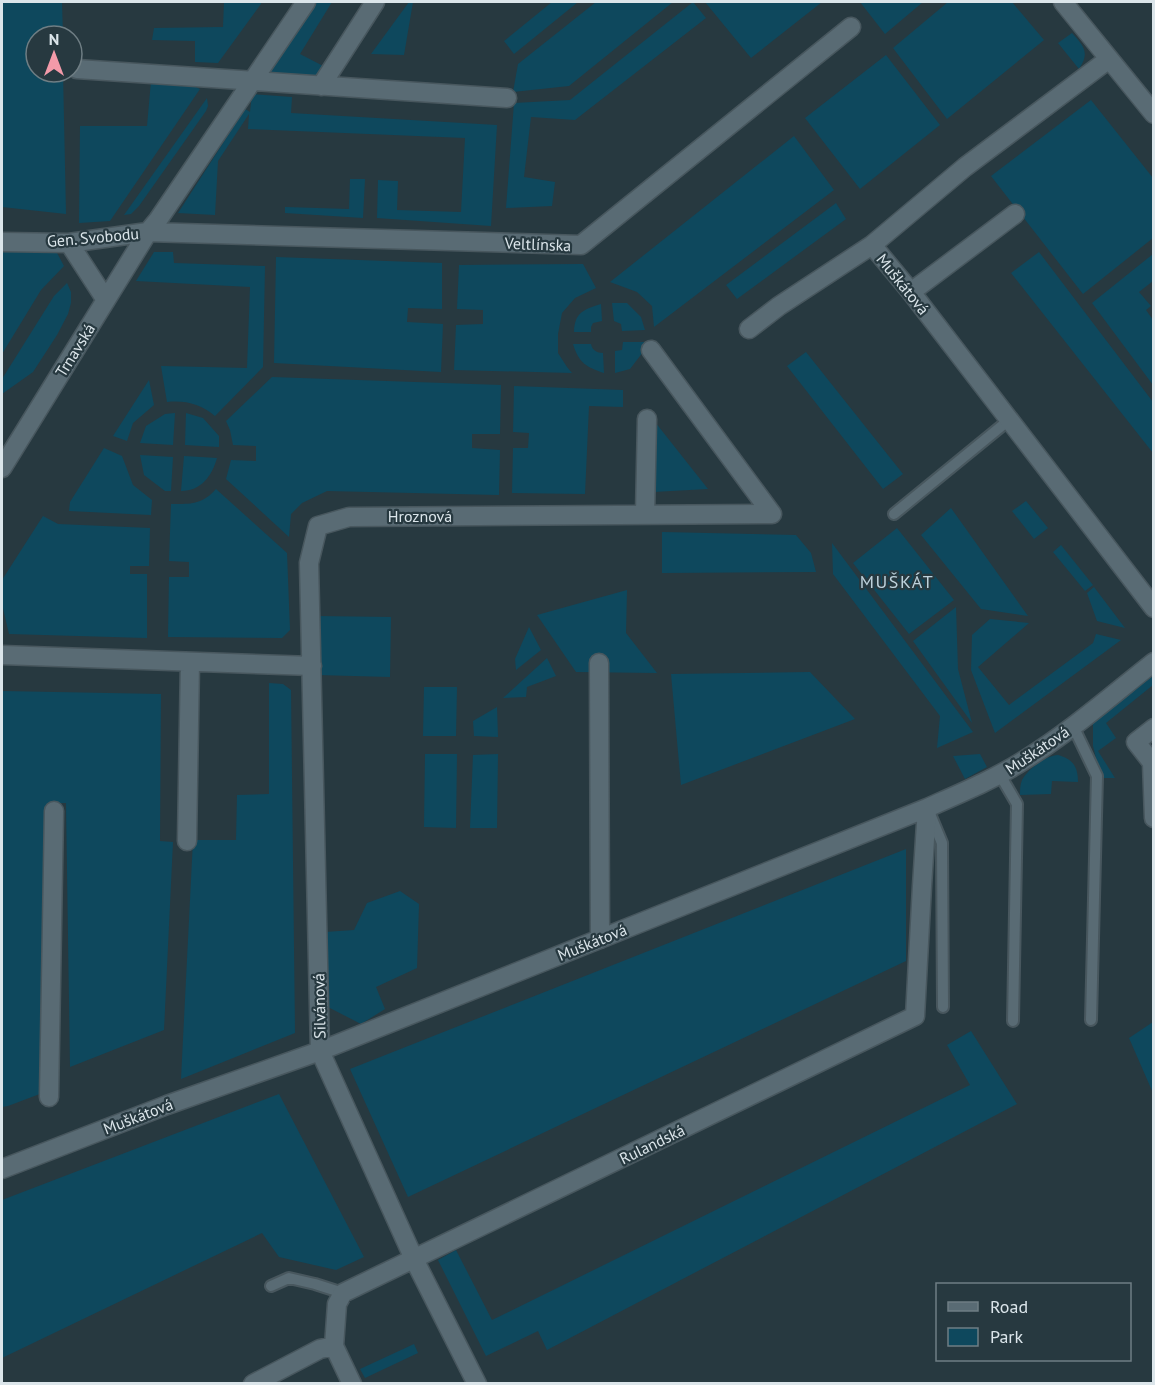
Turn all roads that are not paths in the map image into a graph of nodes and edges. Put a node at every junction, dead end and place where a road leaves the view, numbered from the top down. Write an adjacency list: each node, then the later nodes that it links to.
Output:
1 (306, 2): 7 (street, Trnavská)
2 (375, 2): 8 (street)
3 (1063, 2): 5 (street)
4 (851, 27): 12 (street, Veltlínska)
5 (1108, 59): 10 (street); 15 (street)
6 (84, 70): 7 (street)
7 (252, 81): 8 (street); 12 (street, Trnavská)
8 (321, 86): 9 (street)
9 (507, 98)
10 (1154, 114)
11 (1015, 214): 16 (street)
12 (148, 232): 14 (street, Gen. Svobodu); 17 (street, Trnavská)
13 (2, 242): 14 (street, Gen. Svobodu)
14 (69, 243): 17 (street)
15 (872, 245): 16 (street, Muškátová); 18 (street)
16 (911, 292): 21 (street, Muškátová)
17 (105, 300): 22 (street, Trnavská)
18 (749, 329)
19 (651, 350): 24 (street, Hroznová)
20 (646, 419): 24 (street)
21 (1009, 420): 23 (lane); 25 (street, Muškátová)
22 (2, 468)
23 (894, 514)
24 (645, 515): 30 (street, Hroznová)
25 (1154, 608)
26 (2, 655): 27 (street)
27 (190, 662): 30 (street); 38 (street)
28 (1154, 662): 31 (street, Muškátová)
29 (599, 663): 39 (street)
30 (312, 666): 43 (street, Silvánová)
31 (1073, 726): 34 (street, Muškátová); 41 (lane)
32 (1154, 728): 33 (street)
33 (1153, 764): 37 (street)
34 (1000, 775): 35 (street, Muškátová); 42 (lane)
35 (927, 808): 39 (street, Muškátová); 40 (lane); 46 (street, Rulandská)
36 (54, 811): 44 (street)
37 (1154, 818)
38 (187, 841)
39 (600, 939): 43 (street, Muškátová)
40 (943, 1007)
41 (1091, 1020)
42 (1013, 1021)
43 (320, 1051): 45 (street, Muškátová); 46 (street, Silvánová)
44 (49, 1097)
45 (2, 1168)
46 (414, 1259): 48 (street, Rulandská); 52 (street, Silvánová)
47 (271, 1286): 48 (lane)
48 (343, 1293): 49 (street)
49 (334, 1346): 50 (street); 51 (street)
50 (254, 1383)
51 (352, 1383)
52 (477, 1383)

